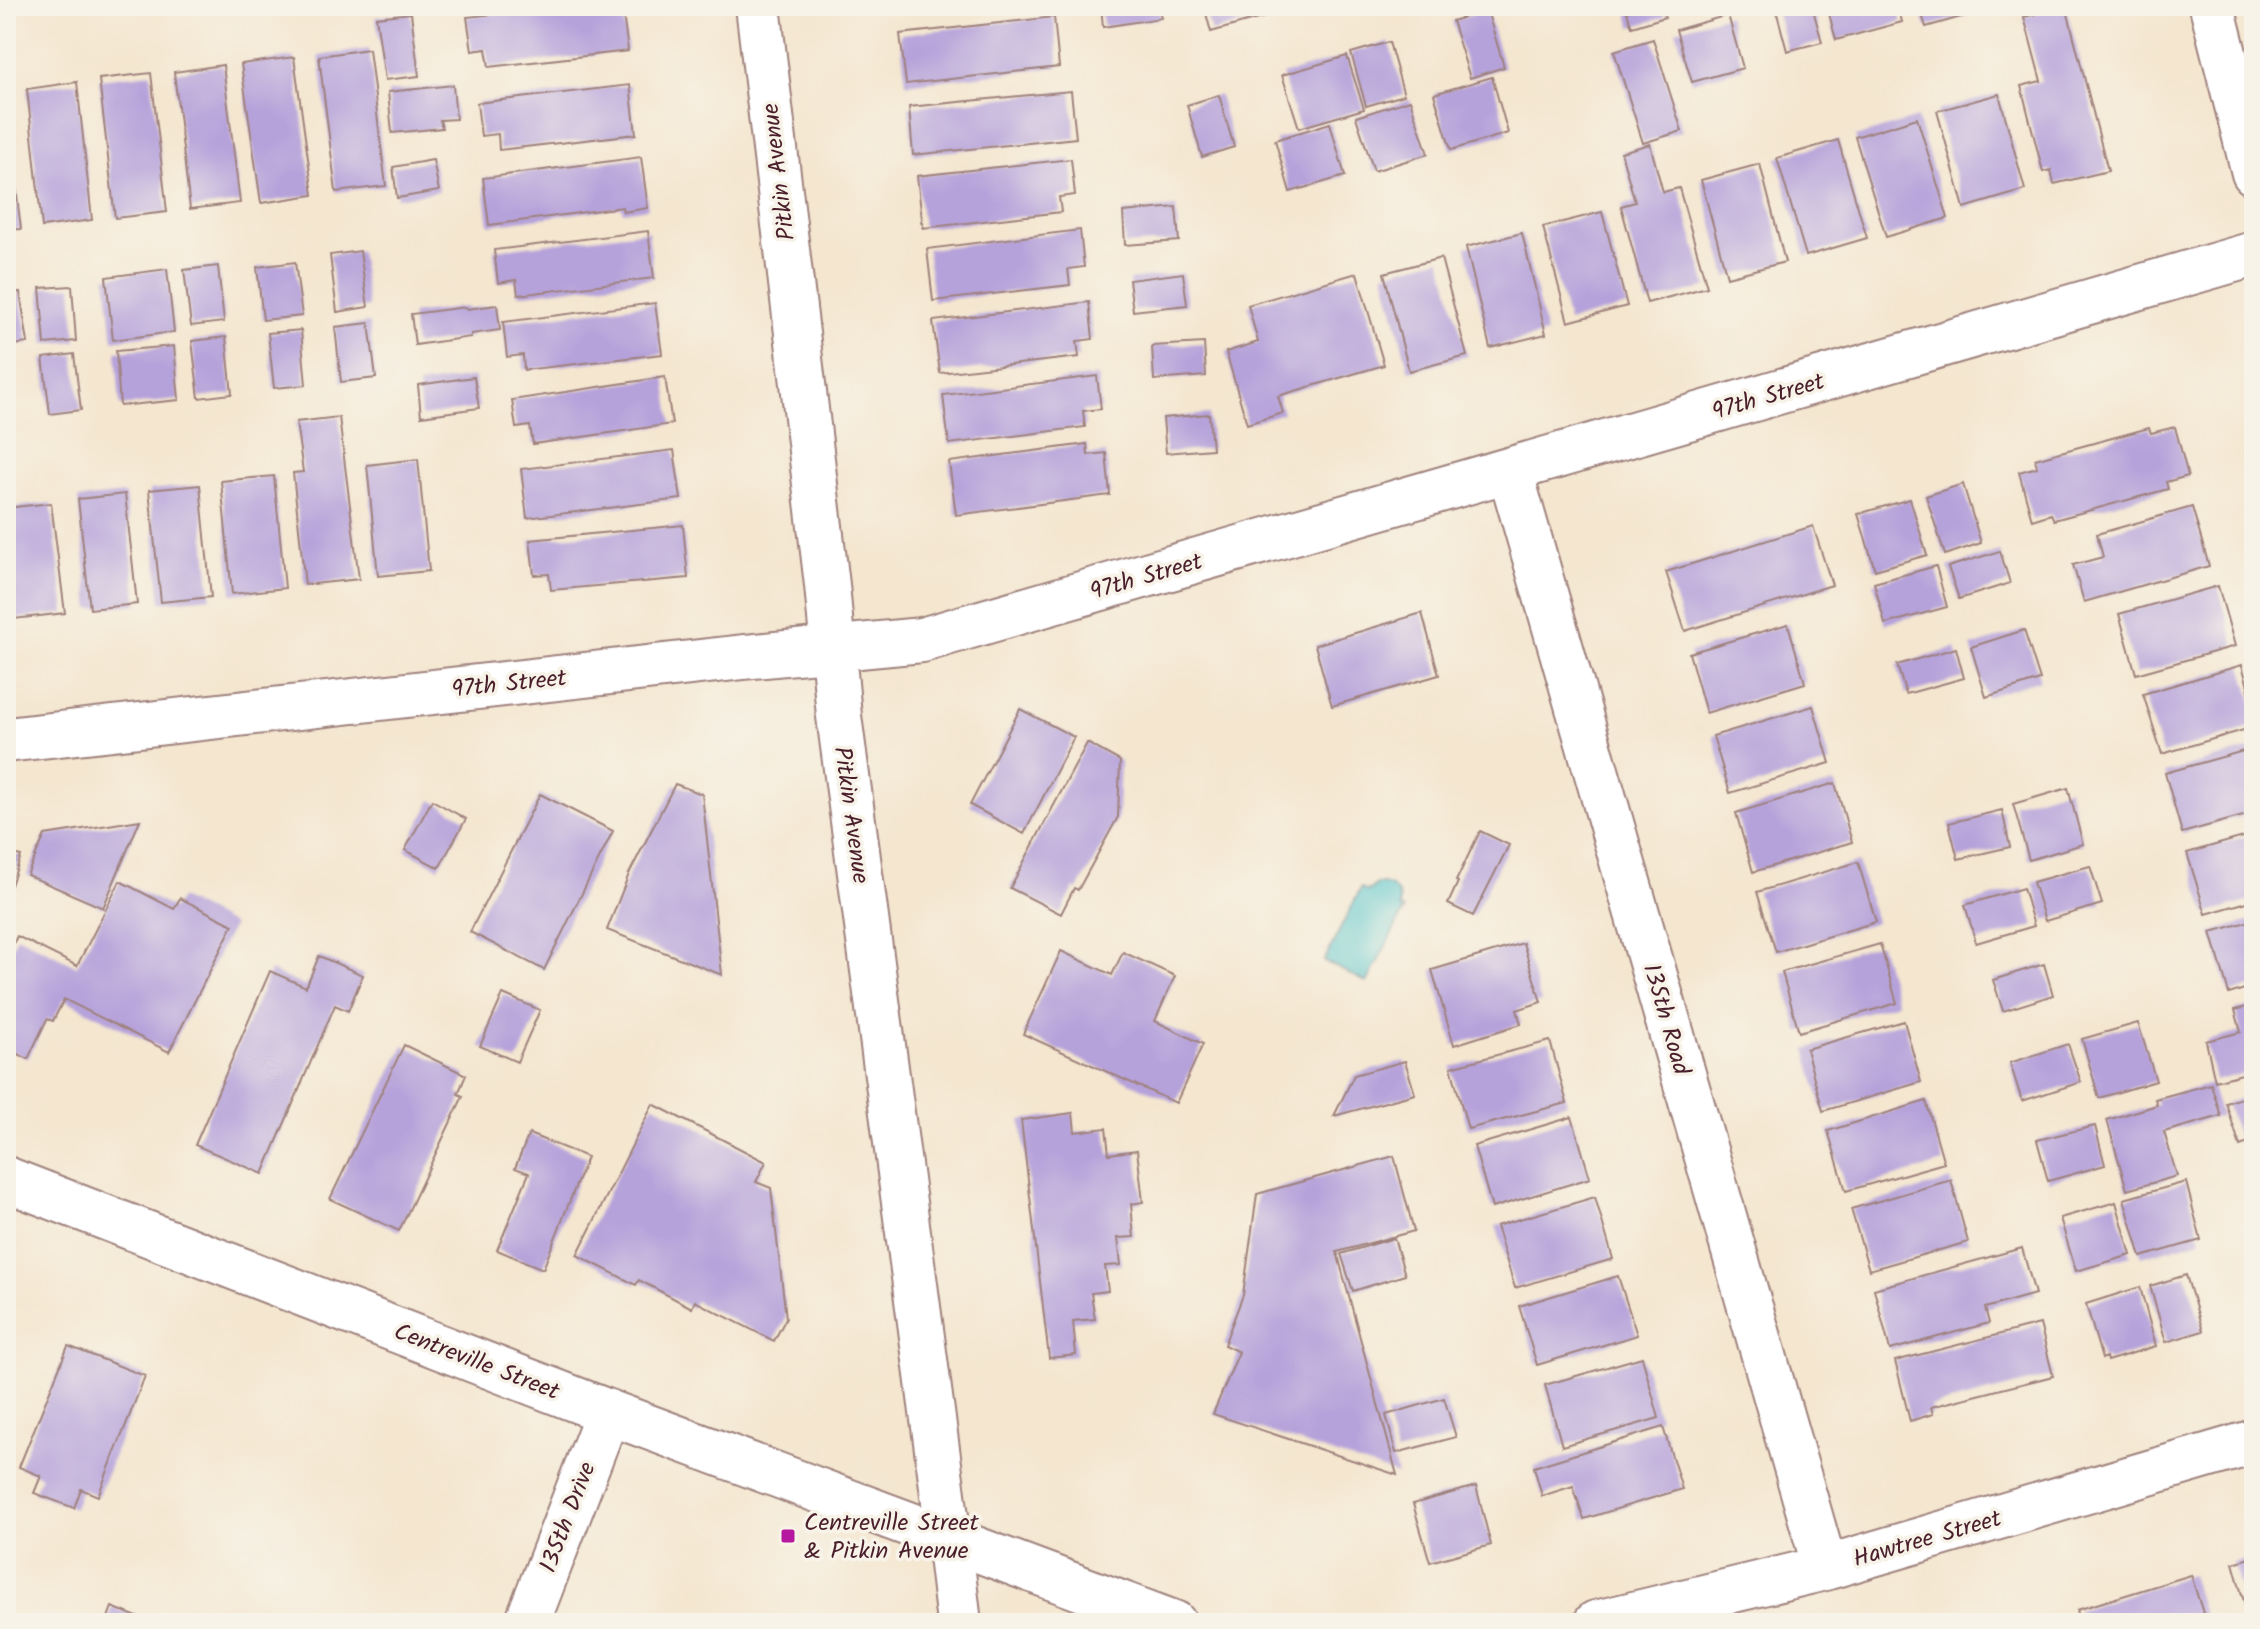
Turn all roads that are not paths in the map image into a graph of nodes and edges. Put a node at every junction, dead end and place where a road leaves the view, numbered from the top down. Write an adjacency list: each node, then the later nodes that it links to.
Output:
1 (758, 6): 6 (street, Pitkin Avenue)
2 (2212, 6): 3 (street)
3 (2254, 173)
4 (2254, 254): 5 (street, 97th Street)
5 (1510, 471): 6 (street, 97th Street); 12 (street, 135th Road)
6 (833, 649): 7 (street, 97th Street); 11 (street, Pitkin Avenue)
7 (6, 740)
8 (6, 1179): 9 (street, Centreville Street)
9 (608, 1412): 11 (street, Centreville Street); 13 (street, 135th Drive)
10 (2254, 1442): 12 (street, Hawtree Street)
11 (949, 1539): 14 (street, Pitkin Avenue); 15 (street)
12 (1825, 1568): 16 (street, Hawtree Street)
13 (527, 1623)
14 (959, 1623)
15 (1174, 1623)
16 (1596, 1623)

